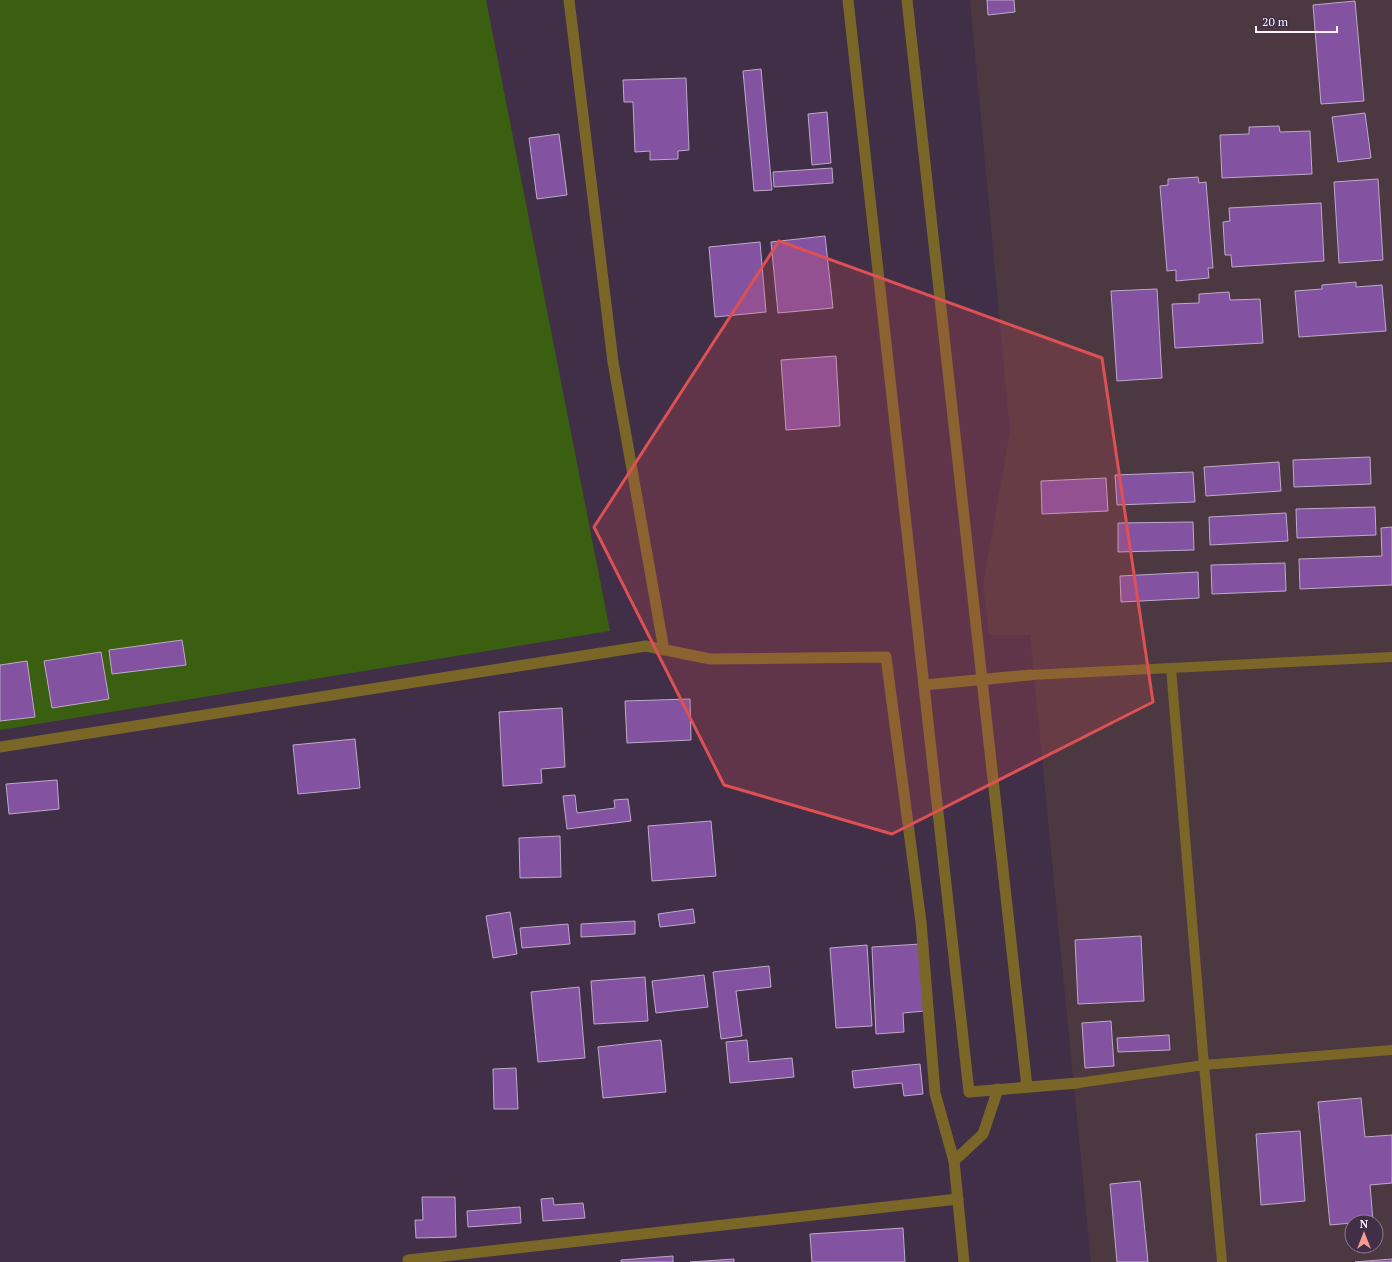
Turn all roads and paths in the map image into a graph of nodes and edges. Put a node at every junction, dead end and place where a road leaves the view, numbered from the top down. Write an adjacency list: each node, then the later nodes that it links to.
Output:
1 (568, 0): 4 (street)
2 (848, 0): 9 (street)
3 (907, 0): 8 (street)
4 (664, 650): 10 (street); 16 (street)
5 (1392, 657): 6 (lane)
6 (1171, 668): 7 (lane); 12 (lane)
7 (1030, 675): 8 (street)
8 (982, 680): 9 (street); 14 (street)
9 (924, 685): 15 (street)
10 (0, 747)
11 (1392, 1050): 12 (lane)
12 (1204, 1066): 13 (lane); 20 (lane)
13 (1078, 1082): 14 (street)
14 (1027, 1087): 15 (street)
15 (998, 1089): 16 (street)
16 (954, 1161): 17 (street)
17 (958, 1199): 18 (street); 19 (street)
18 (408, 1260)
19 (964, 1262)
20 (1222, 1262)

